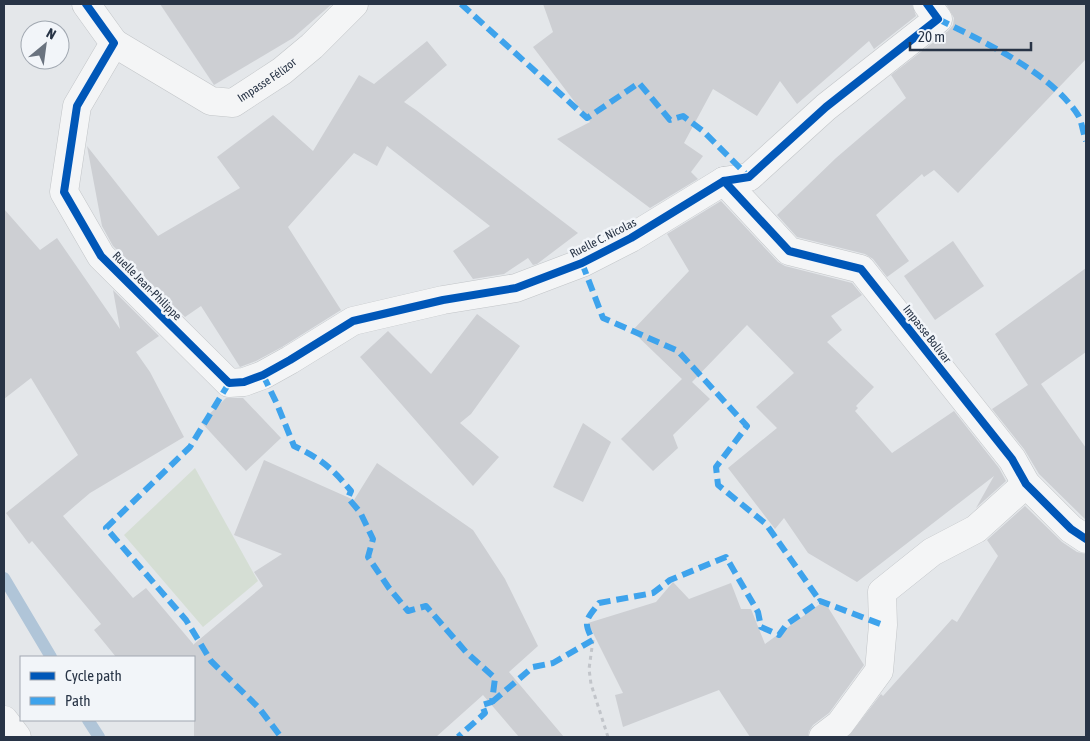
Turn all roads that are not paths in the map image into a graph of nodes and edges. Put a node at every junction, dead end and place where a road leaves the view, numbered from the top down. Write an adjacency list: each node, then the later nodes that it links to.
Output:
1 (86, 4): 4 (street)
2 (354, 4): 4 (street, Impasse Félizor)
3 (932, 12): 5 (street, Ruelle C. Nicolas)
4 (114, 43): 6 (street, Ruelle Jean-Philippe)
5 (724, 182): 6 (street, Ruelle C. Nicolas); 7 (street, Impasse Bolivar)
6 (229, 383)
7 (1026, 484): 8 (street, Impasse Bolivar); 11 (street)
8 (1086, 539)
9 (4, 720): 10 (street)
10 (17, 737)
11 (823, 737)

